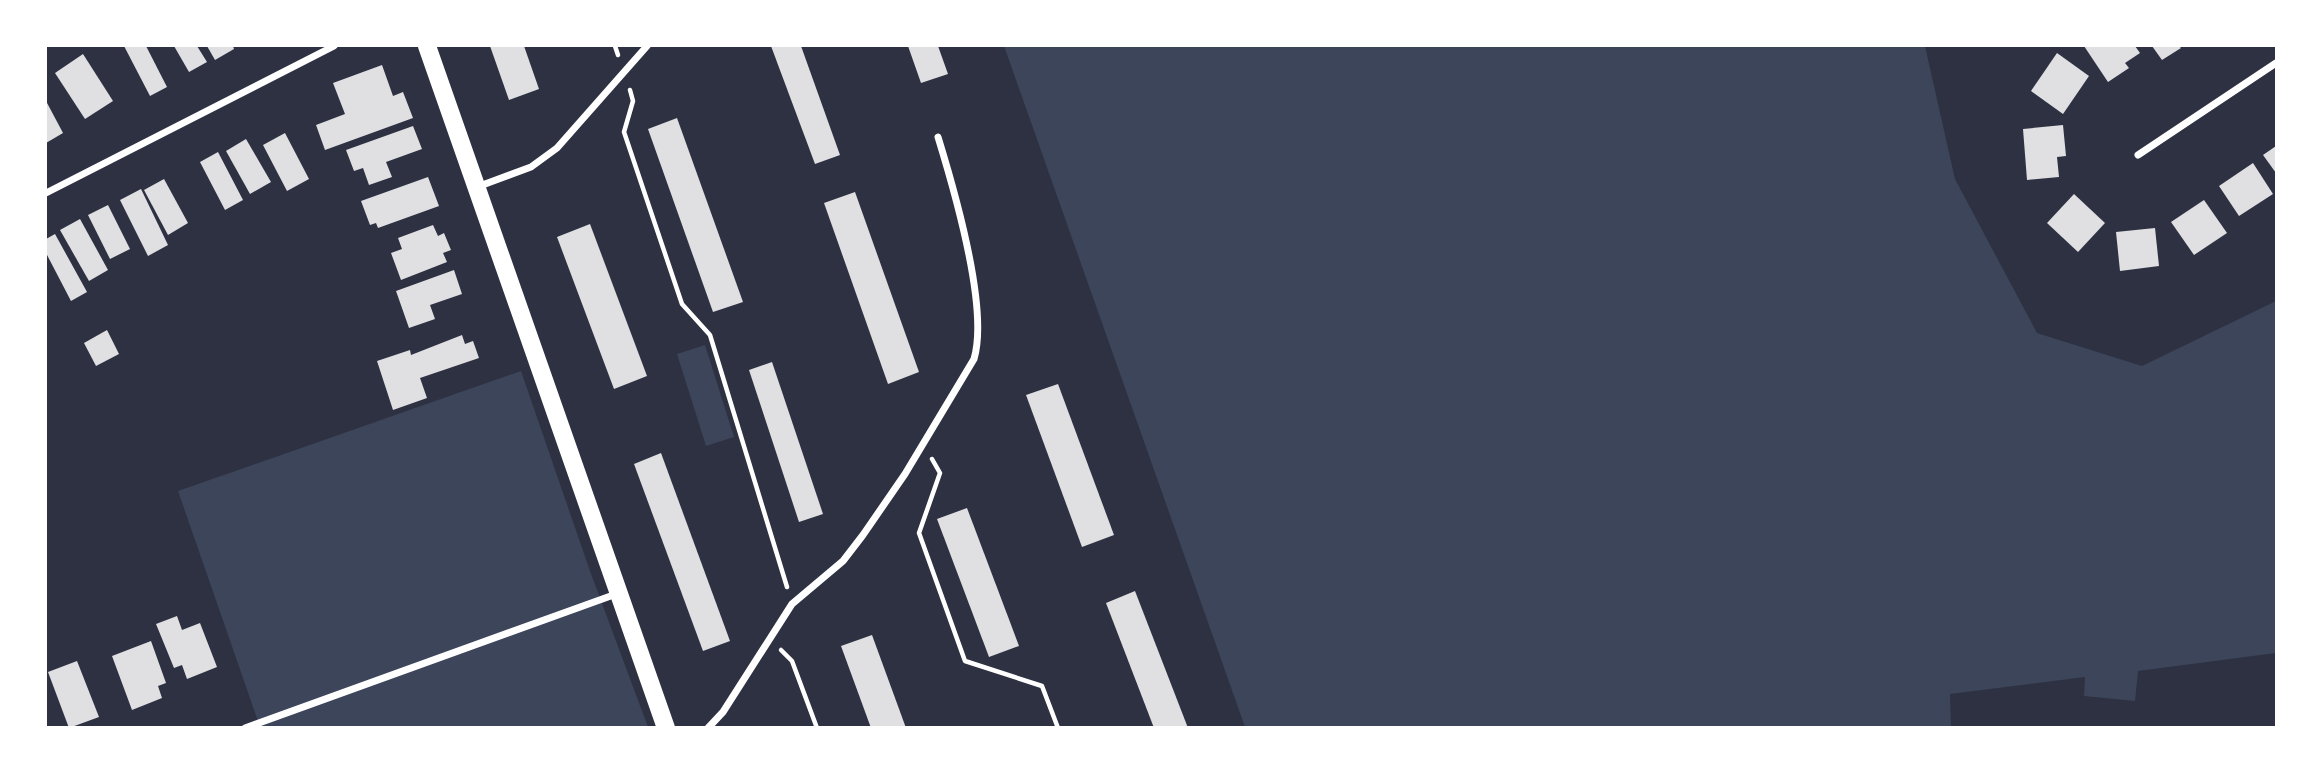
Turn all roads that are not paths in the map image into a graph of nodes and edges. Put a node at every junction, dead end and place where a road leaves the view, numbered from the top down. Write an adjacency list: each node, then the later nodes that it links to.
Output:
1 (334, 46): 8 (street)
2 (427, 46): 7 (main road)
3 (647, 46): 7 (street)
4 (2277, 63): 6 (street)
5 (938, 136): 12 (street)
6 (2138, 155)
7 (477, 187): 9 (main road)
8 (46, 193)
9 (619, 593): 10 (street); 11 (main road)
10 (245, 727)
11 (666, 727)
12 (708, 727)

